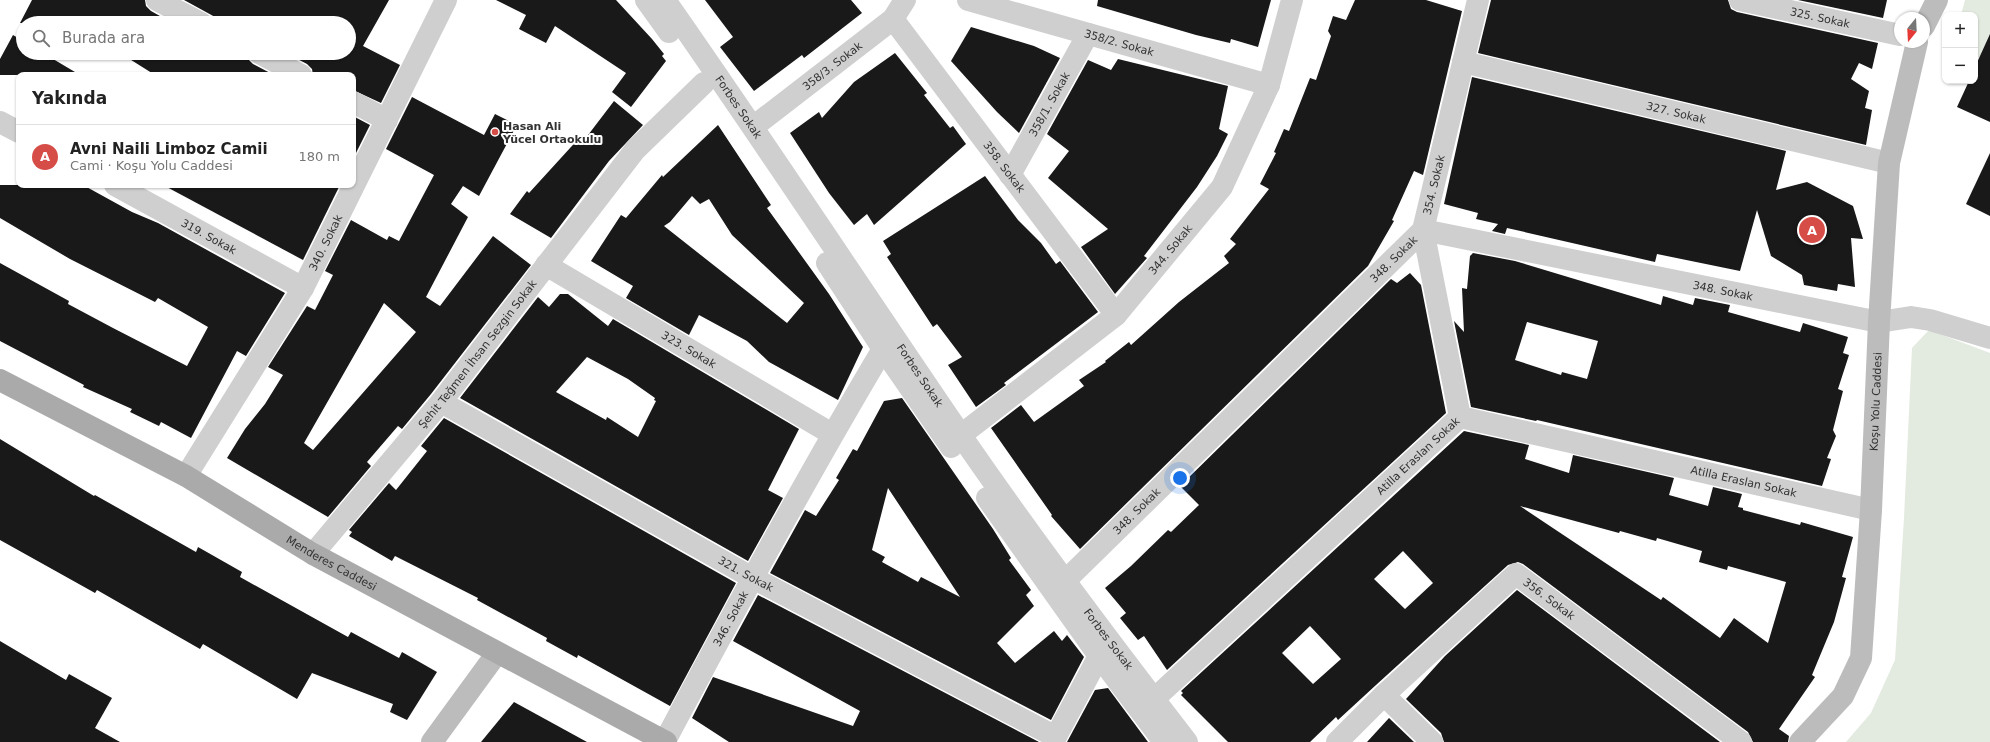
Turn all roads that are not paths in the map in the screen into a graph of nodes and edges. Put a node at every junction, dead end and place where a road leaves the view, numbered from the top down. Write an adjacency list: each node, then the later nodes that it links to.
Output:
1 (157, 0): 14 (street)
2 (446, 0): 25 (street, 340. Sokak)
3 (646, 0): 22 (street, Forbes Sokak)
4 (665, 0): 27 (street, Forbes Sokak)
5 (905, 0): 15 (street, 358/3. Sokak)
6 (968, 0): 16 (street, 358/2. Sokak)
7 (1292, 0): 23 (street, 344. Sokak)
8 (1478, 0): 20 (street, 354. Sokak)
9 (1740, 0): 17 (street, 325. Sokak)
10 (1921, 0): 12 (main road)
11 (1937, 0): 13 (main road)
12 (1920, 12)
13 (1930, 14)
14 (188, 16)
15 (893, 19): 27 (street, 358/3. Sokak); 30 (street, 358. Sokak)
16 (1088, 34): 23 (street, 358/2. Sokak); 30 (street, 358/1. Sokak)
17 (1894, 34)
18 (1915, 48): 29 (main road, Koşu Yolu Caddesi)
19 (272, 60): 21 (street)
20 (1463, 62): 29 (street, 327. Sokak); 34 (street, 354. Sokak)
21 (295, 72)
22 (704, 83): 35 (street, Şehit Teğmen İhsan Sezgin Sokak); 40 (street, Forbes Sokak)
23 (1269, 85): 37 (street, 344. Sokak)
24 (356, 104): 25 (street)
25 (387, 120): 31 (street, 340. Sokak)
26 (0, 122): 28 (street)
27 (753, 127): 45 (street, Forbes Sokak)
28 (16, 130)
29 (1889, 163): 38 (main road, Koşu Yolu Caddesi)
30 (1010, 175): 37 (street, 358. Sokak)
31 (356, 181)
32 (120, 188): 36 (street, 319. Sokak)
33 (353, 188): 36 (street, 340. Sokak)
34 (1423, 230): 38 (street, 348. Sokak); 43 (street, 354. Sokak); 50 (street, 348. Sokak)
35 (546, 265): 42 (street, Şehit Teğmen İhsan Sezgin Sokak); 44 (street, 323. Sokak)
36 (302, 288): 46 (street, 340. Sokak)
37 (1116, 315): 45 (street, 344. Sokak)
38 (1879, 322): 39 (street); 47 (main road, Koşu Yolu Caddesi)
39 (1990, 338)
40 (883, 349): 44 (street, 346. Sokak); 52 (street, Forbes Sokak)
41 (0, 380): 46 (main road, Menderes Caddesi)
42 (440, 402): 48 (street, Şehit Teğmen İhsan Sezgin Sokak); 49 (street, 321. Sokak)
43 (1460, 417): 47 (street, Atilla Eraslan Sokak); 54 (street, Atilla Eraslan Sokak)
44 (832, 434): 49 (street, 346. Sokak)
45 (961, 435): 50 (street, Forbes Sokak)
46 (186, 476): 48 (main road, Menderes Caddesi)
47 (1871, 510): 63 (main road, Koşu Yolu Caddesi)
48 (313, 554): 51 (main road, Menderes Caddesi)
49 (752, 577): 55 (street, 321. Sokak); 57 (street, 346. Sokak)
50 (1065, 580): 54 (street, Forbes Sokak)
51 (496, 653): 56 (main road); 57 (main road, Menderes Caddesi)
52 (1099, 656): 55 (street); 58 (street, Forbes Sokak)
53 (1384, 695): 60 (street, 356. Sokak); 61 (street); 62 (street, 356. Sokak)
54 (1154, 699): 59 (street, Forbes Sokak)
55 (1054, 740)
56 (432, 742)
57 (665, 742)
58 (1164, 742)
59 (1187, 742)
60 (1337, 742)
61 (1432, 742)
62 (1741, 742)
63 (1800, 742)

